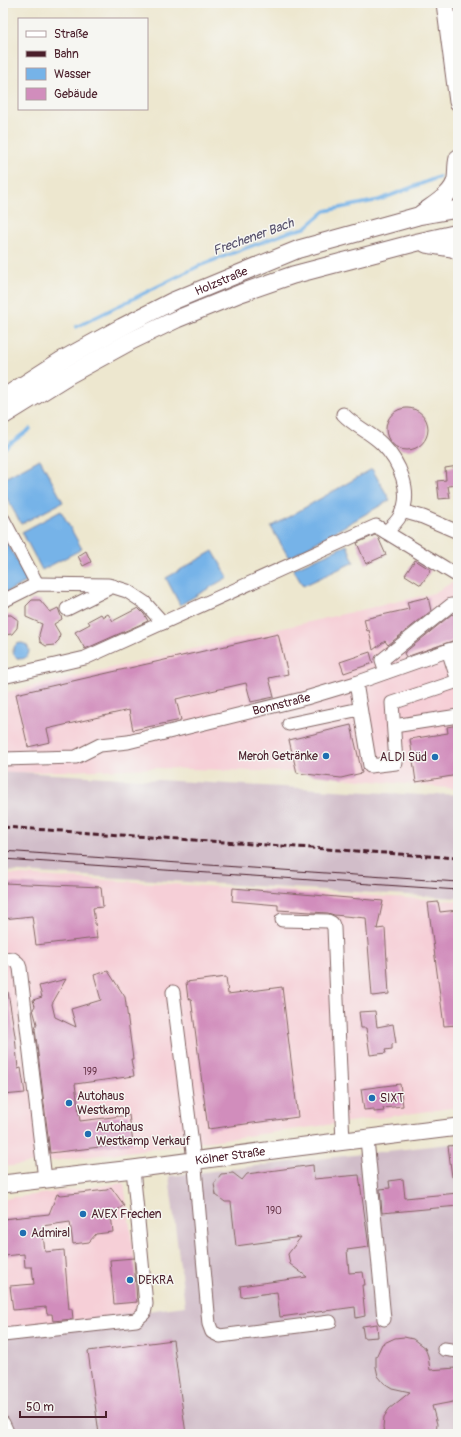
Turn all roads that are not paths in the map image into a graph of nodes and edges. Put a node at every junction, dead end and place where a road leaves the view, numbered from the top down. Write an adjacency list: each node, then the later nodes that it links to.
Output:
1 (446, 3): 2 (main road)
2 (458, 102)
3 (458, 158): 5 (main road)
4 (458, 209): 5 (main road, Holzstraße)
5 (418, 216): 9 (main road, Holzstraße)
6 (458, 234): 7 (main road, Holzstraße)
7 (418, 242): 8 (main road); 11 (main road, Holzstraße)
8 (458, 251)
9 (3, 398)
10 (342, 414): 12 (street)
11 (3, 416)
12 (402, 511): 14 (street); 15 (street)
13 (3, 519): 17 (street)
14 (386, 532): 16 (street); 22 (street)
15 (458, 532)
16 (458, 576)
17 (37, 584): 18 (street); 19 (street)
18 (113, 586): 21 (street); 22 (street)
19 (3, 601)
20 (458, 604): 24 (street)
21 (67, 609)
22 (163, 623): 25 (street)
23 (453, 649): 24 (street, Bonnstraße); 26 (street)
24 (386, 672): 27 (street, Bonnstraße)
25 (3, 677)
26 (458, 681): 31 (street)
27 (356, 683): 28 (street); 32 (street, Bonnstraße)
28 (360, 709): 30 (street); 31 (street)
29 (458, 716): 31 (street)
30 (289, 724)
31 (394, 726)
32 (3, 759)
33 (282, 920): 38 (street)
34 (3, 960): 41 (street)
35 (173, 992): 39 (street)
36 (458, 1127): 37 (main road, Kölner Straße)
37 (367, 1139): 38 (main road, Kölner Straße); 43 (street)
38 (343, 1142): 39 (main road, Kölner Straße)
39 (194, 1161): 40 (main road, Kölner Straße); 44 (street)
40 (133, 1169): 41 (main road, Kölner Straße); 45 (street)
41 (45, 1179): 42 (main road, Kölner Straße)
42 (3, 1184)
43 (384, 1319)
44 (330, 1322)
45 (3, 1335)
46 (444, 1349): 47 (street)
47 (458, 1351)
48 (3, 1423): 49 (street)
49 (8, 1434)

